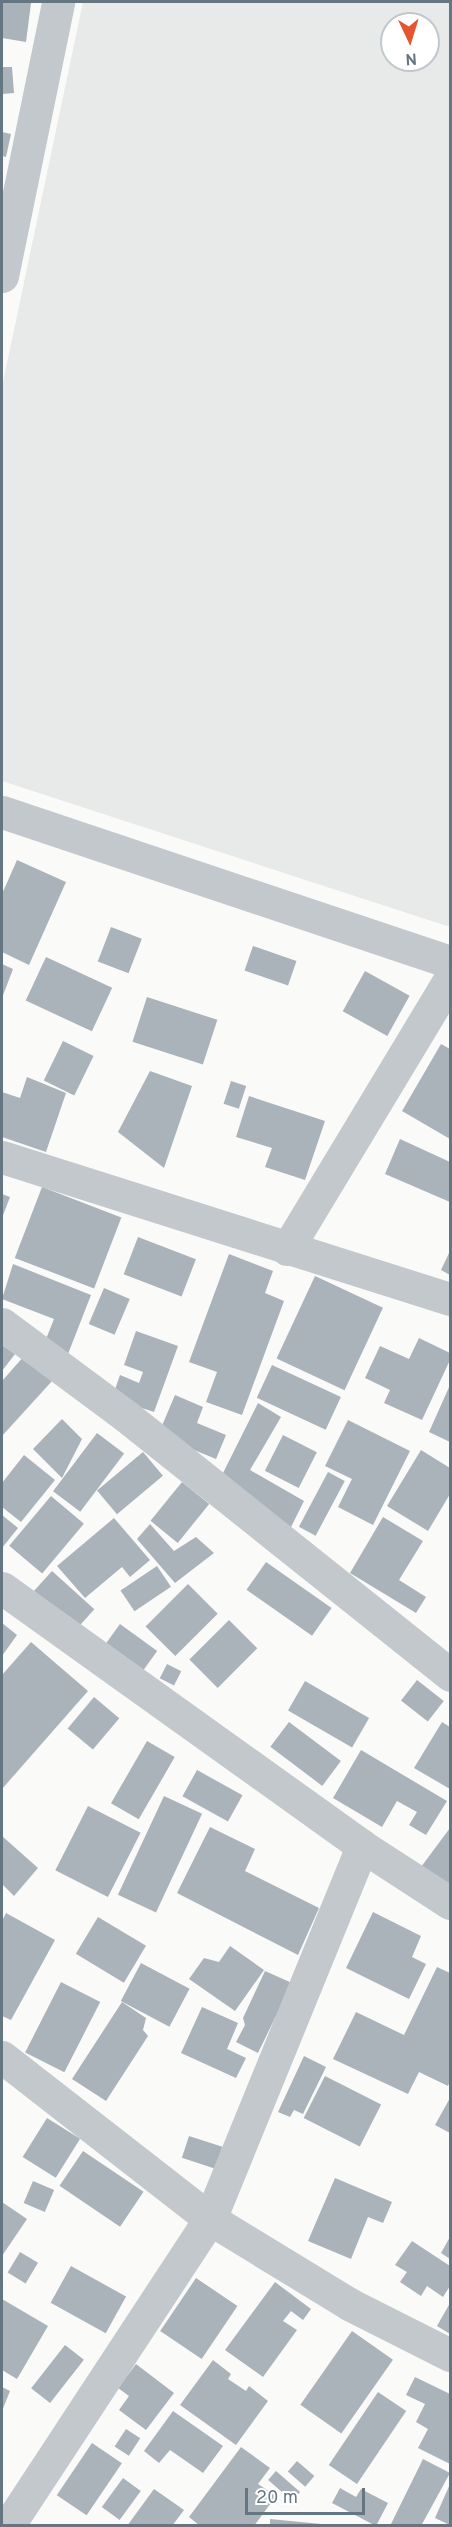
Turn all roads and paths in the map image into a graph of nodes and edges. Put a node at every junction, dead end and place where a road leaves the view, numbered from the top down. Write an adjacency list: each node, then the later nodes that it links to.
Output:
1 (58, 2): 2 (street)
2 (2, 276)
3 (2, 812): 4 (street)
4 (450, 962)
5 (450, 979): 7 (street)
6 (2, 1157): 7 (street)
7 (287, 1249): 8 (street)
8 (450, 1299)
9 (2, 1324): 11 (street)
10 (2, 1588): 12 (street)
11 (450, 1675)
12 (362, 1846): 13 (street); 15 (street)
13 (450, 1903)
14 (2, 2057): 15 (street)
15 (210, 2219): 16 (street); 17 (street)
16 (450, 2355)
17 (17, 2515)

